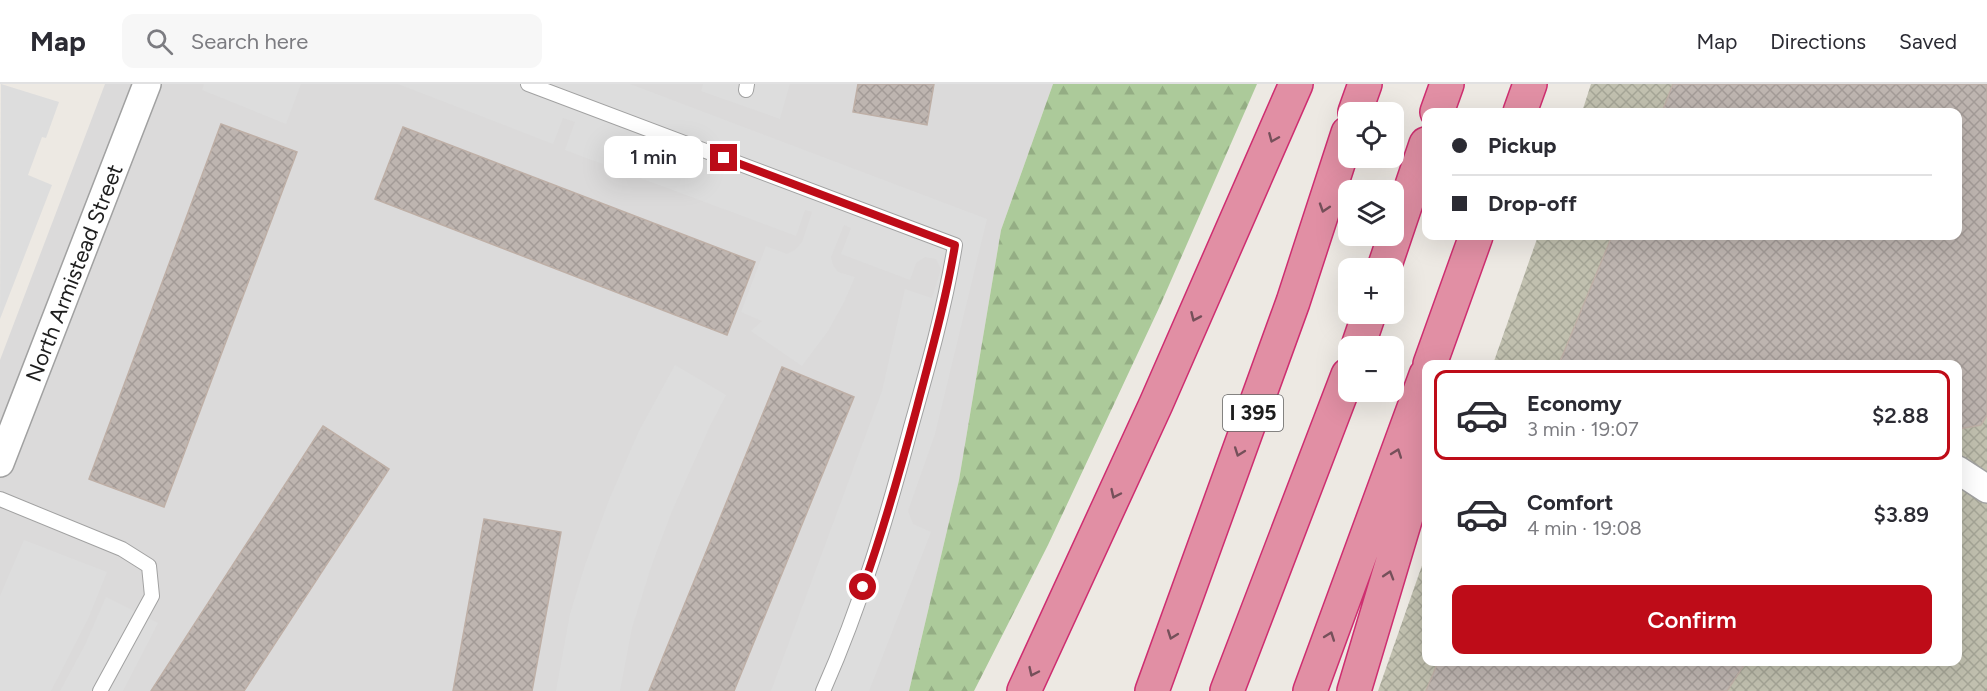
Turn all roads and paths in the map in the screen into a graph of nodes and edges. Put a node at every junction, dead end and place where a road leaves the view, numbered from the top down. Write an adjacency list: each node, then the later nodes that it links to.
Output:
1 (147, 84): 21 (street, North Armistead Street)
2 (528, 84): 27 (lane)
3 (1296, 84): 28 (highway, one-way to 28)
4 (1365, 84): 8 (highway)
5 (1447, 84): 9 (highway)
6 (1530, 84): 10 (highway)
7 (1536, 84): 11 (highway)
8 (1359, 102)
9 (1438, 108)
10 (1521, 108)
11 (1528, 108)
12 (1422, 156): 16 (highway)
13 (1338, 164): 29 (highway, I 395, one-way to 29)
14 (1475, 240): 17 (highway)
15 (1490, 240): 18 (highway)
16 (1387, 258)
17 (1431, 360)
18 (1453, 360)
19 (1422, 386): 31 (highway, one-way to 19)
20 (1338, 401): 30 (highway)
21 (0, 463)
22 (1422, 463): 32 (highway, one-way to 22)
23 (1962, 473): 24 (street)
24 (1987, 489)
25 (0, 499): 26 (lane)
26 (100, 691)
27 (823, 691)
28 (1024, 691)
29 (1152, 691)
30 (1227, 691)
31 (1310, 691)
32 (1354, 691)

